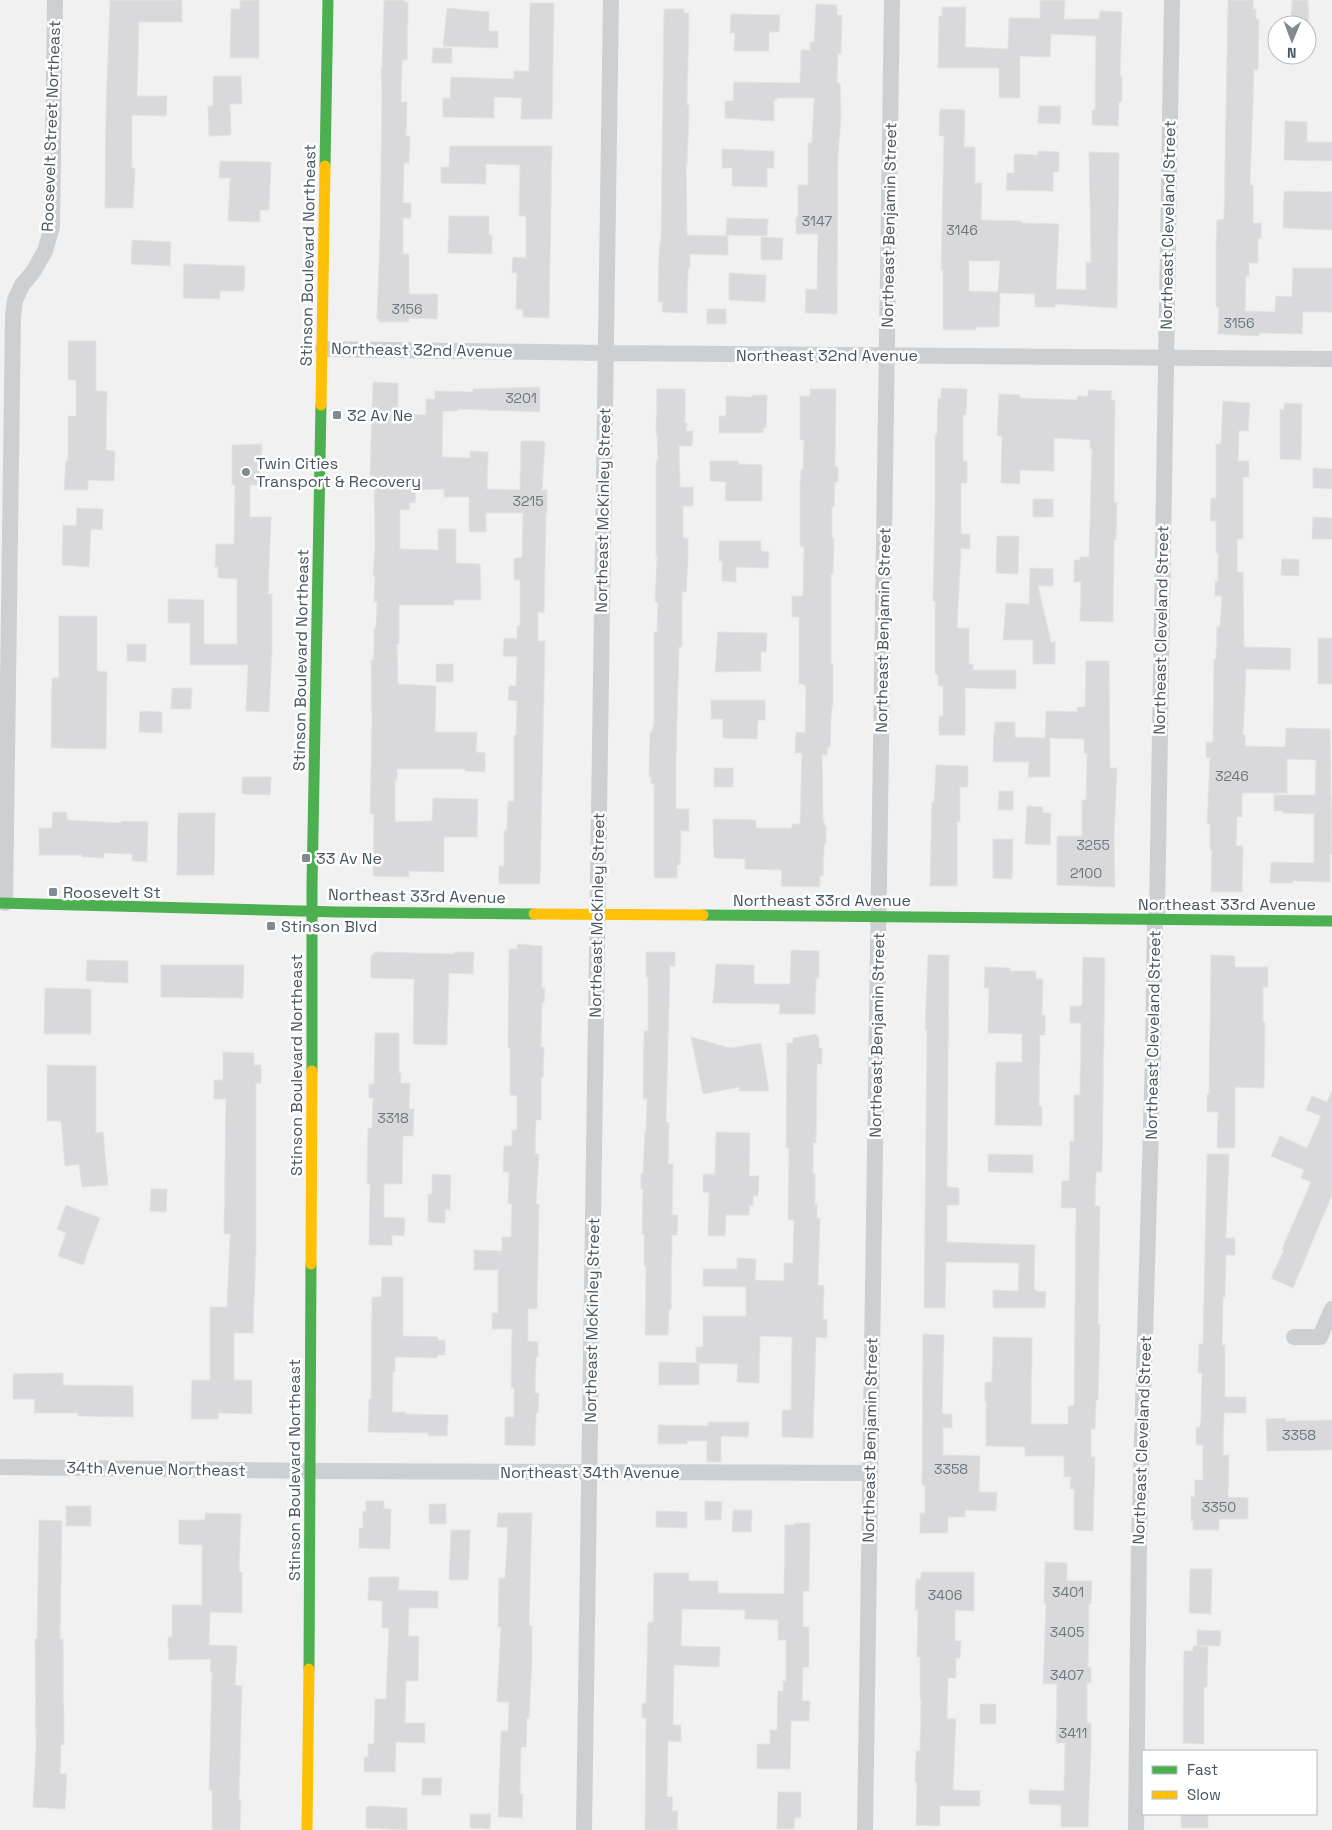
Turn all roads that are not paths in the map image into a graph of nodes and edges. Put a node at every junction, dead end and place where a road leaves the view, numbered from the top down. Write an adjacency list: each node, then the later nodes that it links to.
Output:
1 (55, 0): 11 (street, Roosevelt Street Northeast)
2 (328, 0): 6 (street, Stinson Boulevard Northeast)
3 (611, 0): 7 (street, Northeast McKinley Street)
4 (892, 0): 8 (street, Northeast Benjamin Street)
5 (1172, 0): 9 (street, Northeast Cleveland Street)
6 (323, 349): 7 (street, Northeast 32nd Avenue); 13 (street, Stinson Boulevard Northeast)
7 (605, 353): 8 (street, Northeast 32nd Avenue); 14 (street, Northeast McKinley Street)
8 (887, 356): 9 (street, Northeast 32nd Avenue); 15 (street, Northeast Benjamin Street)
9 (1166, 358): 10 (street, Northeast 32nd Avenue); 16 (street, Northeast Cleveland Street)
10 (1332, 359)
11 (5, 518): 12 (street, Roosevelt Street Northeast)
12 (2, 903): 13 (street, Northeast 33rd Avenue)
13 (312, 911): 14 (street, Northeast 33rd Avenue); 21 (street, Stinson Boulevard Northeast)
14 (597, 914): 15 (street, Northeast 33rd Avenue); 22 (street, Northeast McKinley Street)
15 (879, 917): 16 (street, Northeast 33rd Avenue); 23 (street, Northeast Benjamin Street)
16 (1155, 919): 17 (street, Northeast 33rd Avenue); 27 (street, Northeast Cleveland Street)
17 (1332, 921)
18 (1332, 1309): 19 (street)
19 (1294, 1337)
20 (0, 1467): 21 (street, 34th Avenue Northeast)
21 (311, 1471): 22 (street, Northeast 34th Avenue); 24 (street, Stinson Boulevard Northeast)
22 (589, 1473): 23 (street, Northeast 34th Avenue); 25 (street, Northeast McKinley Street)
23 (869, 1473): 26 (street, Northeast Benjamin Street)
24 (307, 1830)
25 (584, 1830)
26 (865, 1830)
27 (1136, 1830)

